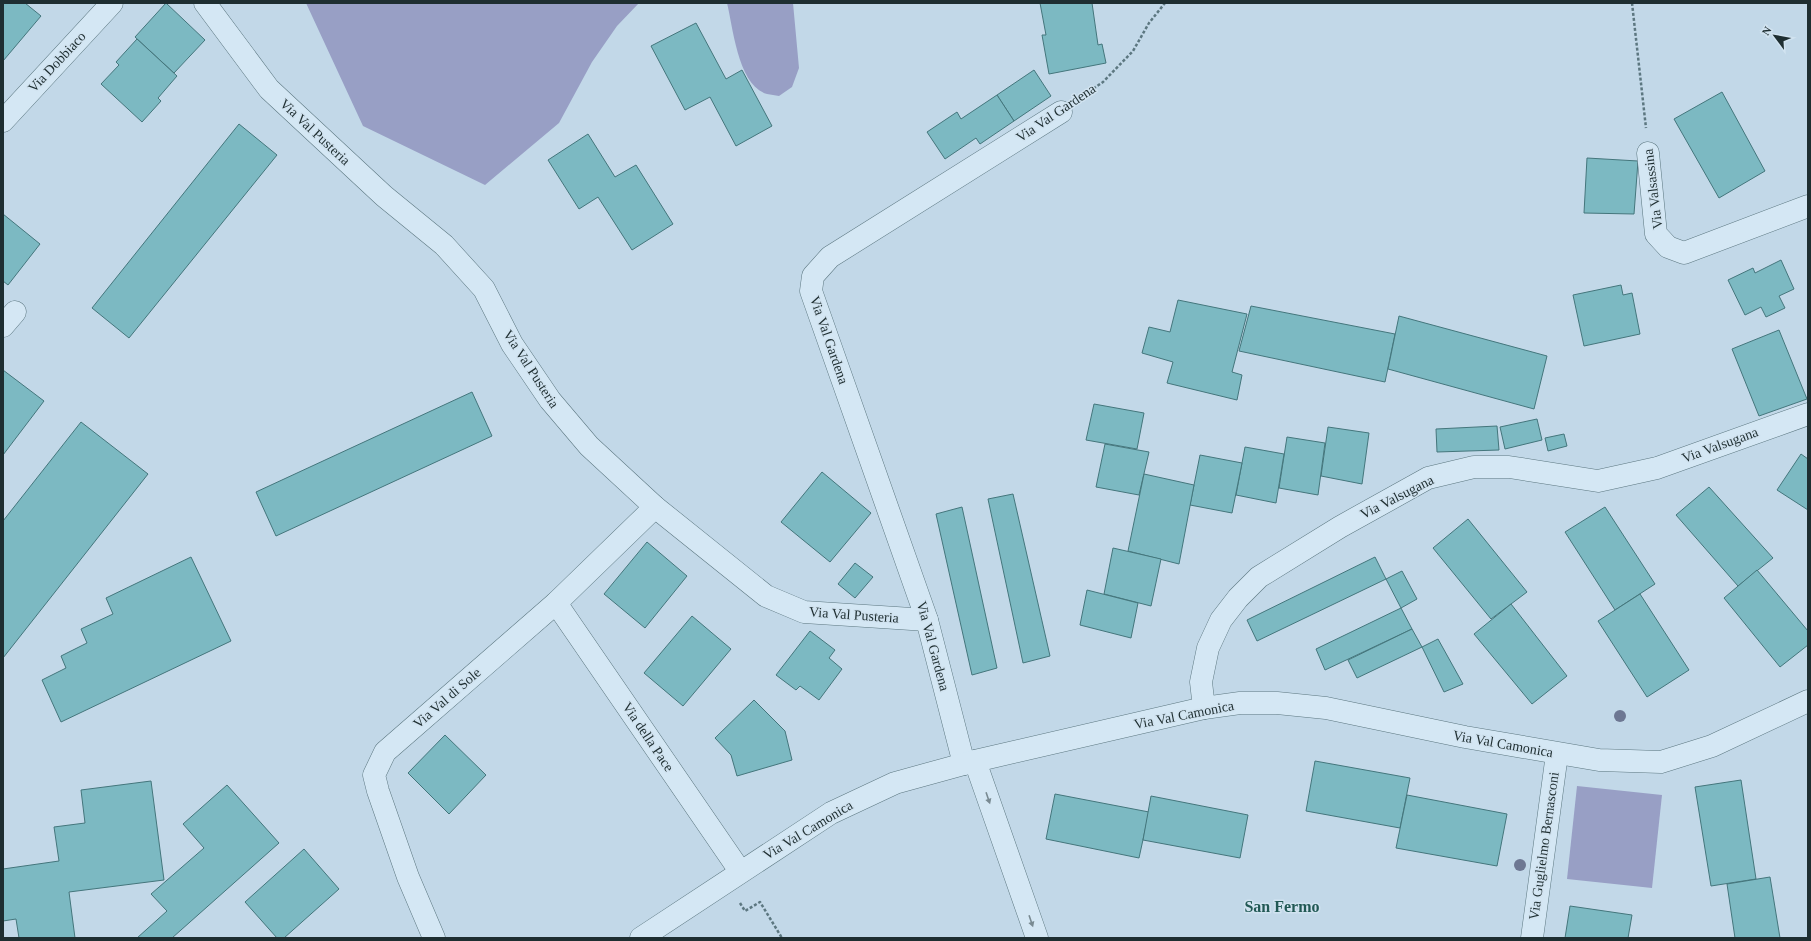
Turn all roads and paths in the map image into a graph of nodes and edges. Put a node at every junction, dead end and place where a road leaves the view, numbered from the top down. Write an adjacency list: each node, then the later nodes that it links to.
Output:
1 (112, 3): 6 (street, Via Dobbiaco)
2 (205, 3): 10 (street, Via Val Pusteria)
3 (1165, 3): 5 (path, Via Val Gardena)
4 (1632, 3): 7 (path, Via Valsassina)
5 (1061, 112): 12 (street, Via Val Gardena)
6 (3, 121)
7 (1648, 153): 8 (street, Via Valsassina)
8 (1808, 206)
9 (1808, 414): 14 (street, Via Valsugana)
10 (655, 507): 11 (street, Via Val di Sole); 12 (street, Via Val Pusteria)
11 (556, 603): 17 (street, Via della Pace); 19 (street, Via Val di Sole)
12 (928, 620): 16 (street, Via Val Gardena)
13 (1808, 701): 15 (street, Via Val Camonica)
14 (1204, 708): 15 (street, Via Val Camonica); 16 (street, Via Val Camonica)
15 (1557, 754): 23 (street, Via Guglielmo Bernasconi)
16 (970, 762): 17 (street, Via Val Camonica); 22 (street, Via Val Gardena, one-way to 22)
17 (740, 871): 20 (street, Via Val Camonica)
18 (745, 911): 21 (path)
19 (434, 938)
20 (641, 938)
21 (782, 938)
22 (1037, 938)
23 (1532, 938)

